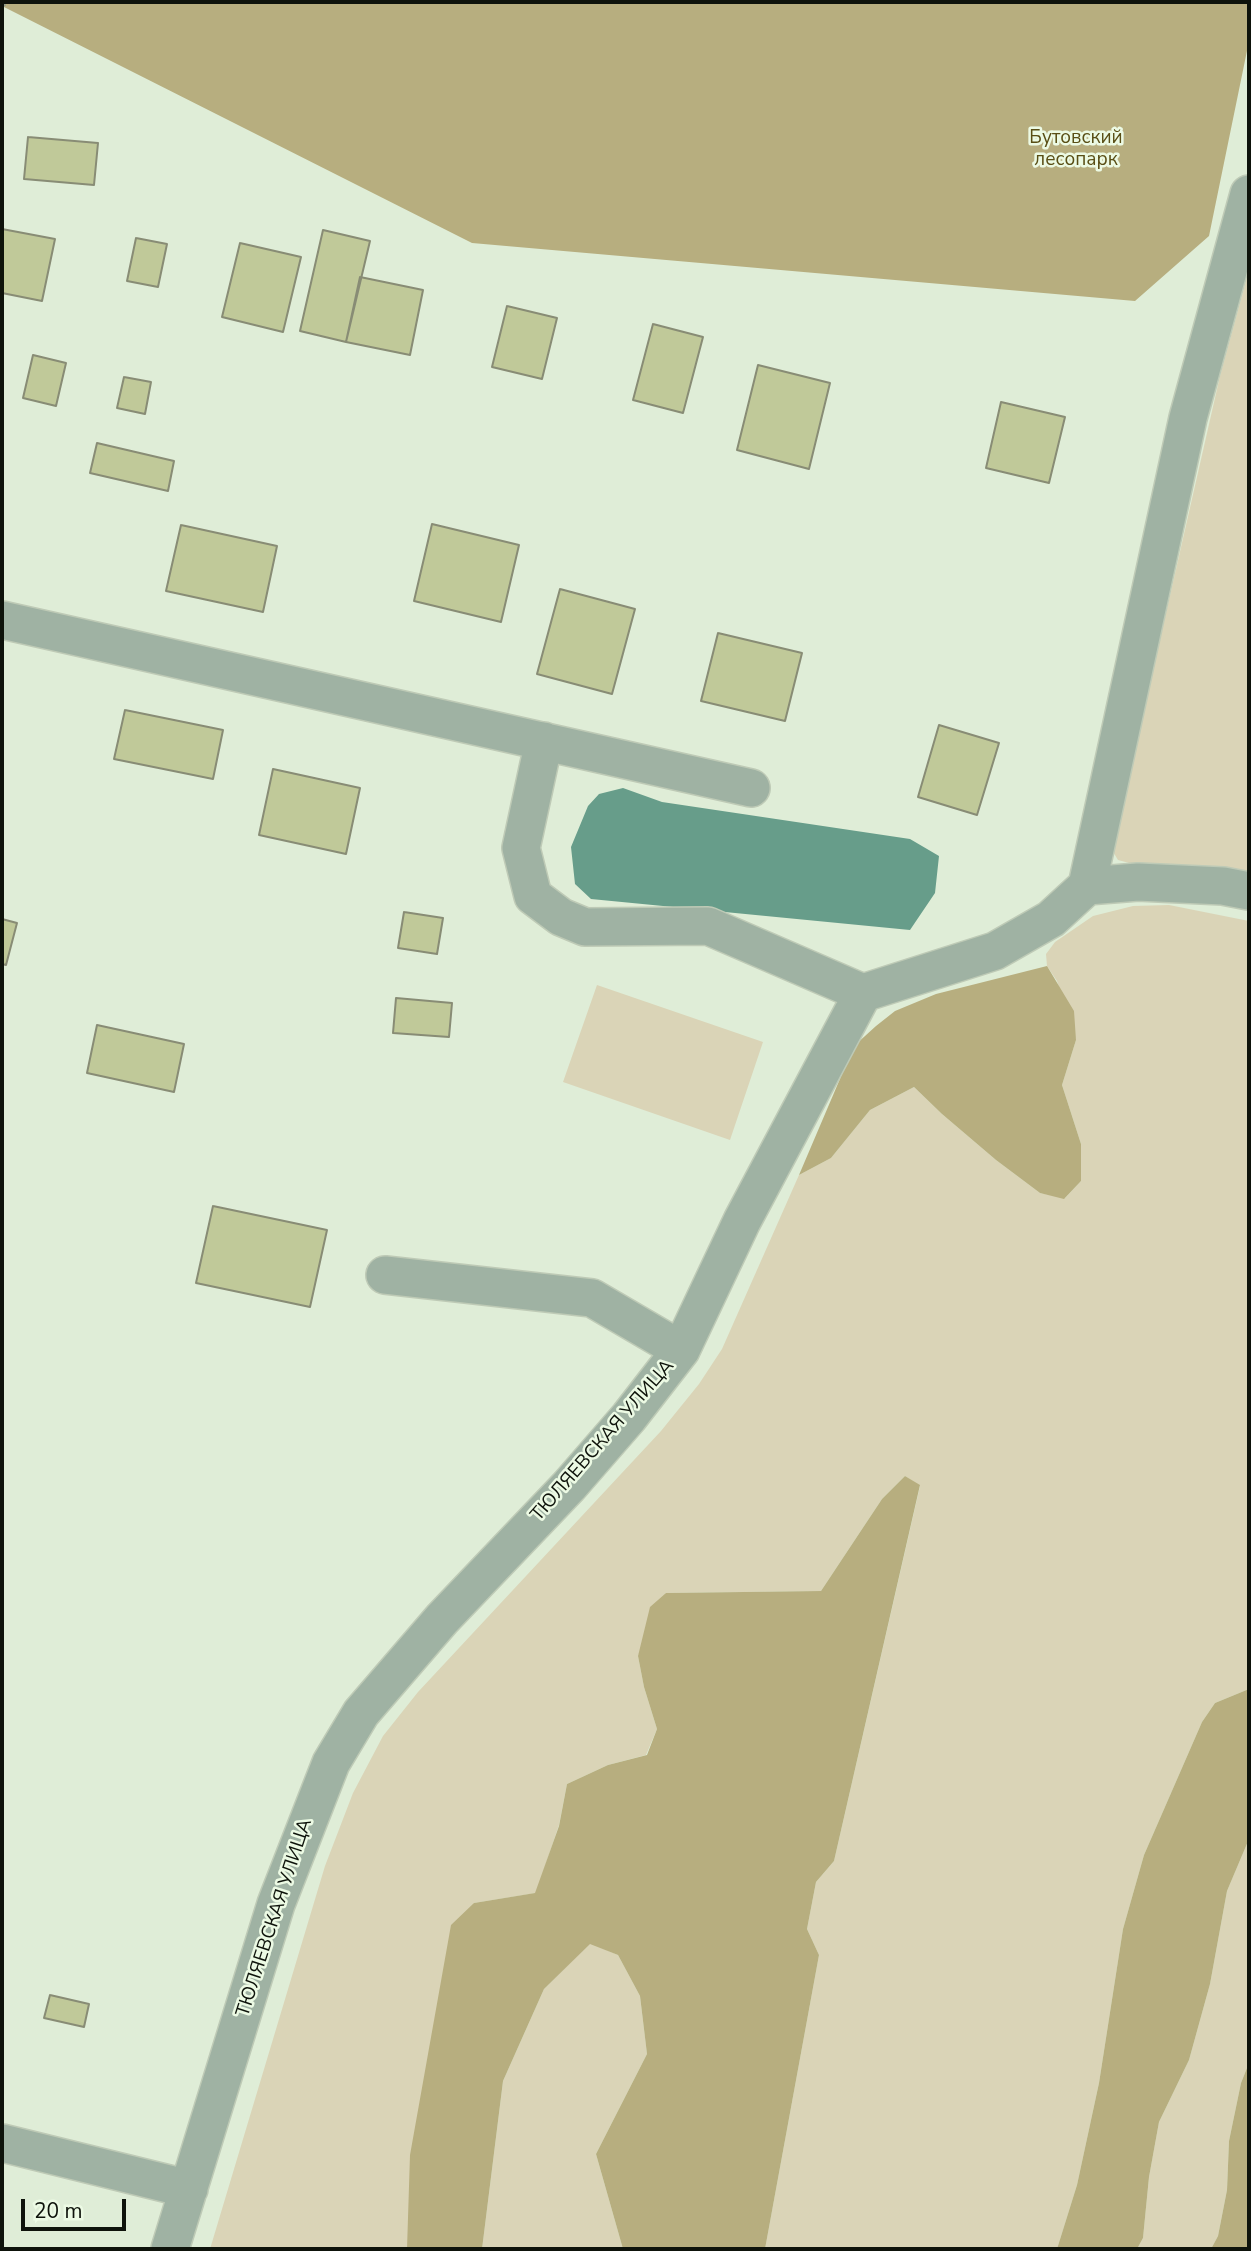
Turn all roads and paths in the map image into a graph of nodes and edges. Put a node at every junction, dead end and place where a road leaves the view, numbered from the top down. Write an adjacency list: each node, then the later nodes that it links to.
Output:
1 (9, 2): 2 (path)
2 (2, 5)
3 (1249, 194): 7 (street)
4 (2, 620): 5 (street)
5 (544, 741): 6 (street); 9 (street)
6 (751, 788)
7 (1087, 886): 8 (street); 9 (street)
8 (1249, 891)
9 (863, 993): 11 (street, ТЮЛЯЕВСКАЯ УЛИЦА)
10 (385, 1275): 11 (street)
11 (681, 1350): 13 (street, ТЮЛЯЕВСКАЯ УЛИЦА)
12 (2, 2143): 13 (street)
13 (189, 2189): 14 (street, ТЮЛЯЕВСКАЯ УЛИЦА)
14 (170, 2249)

